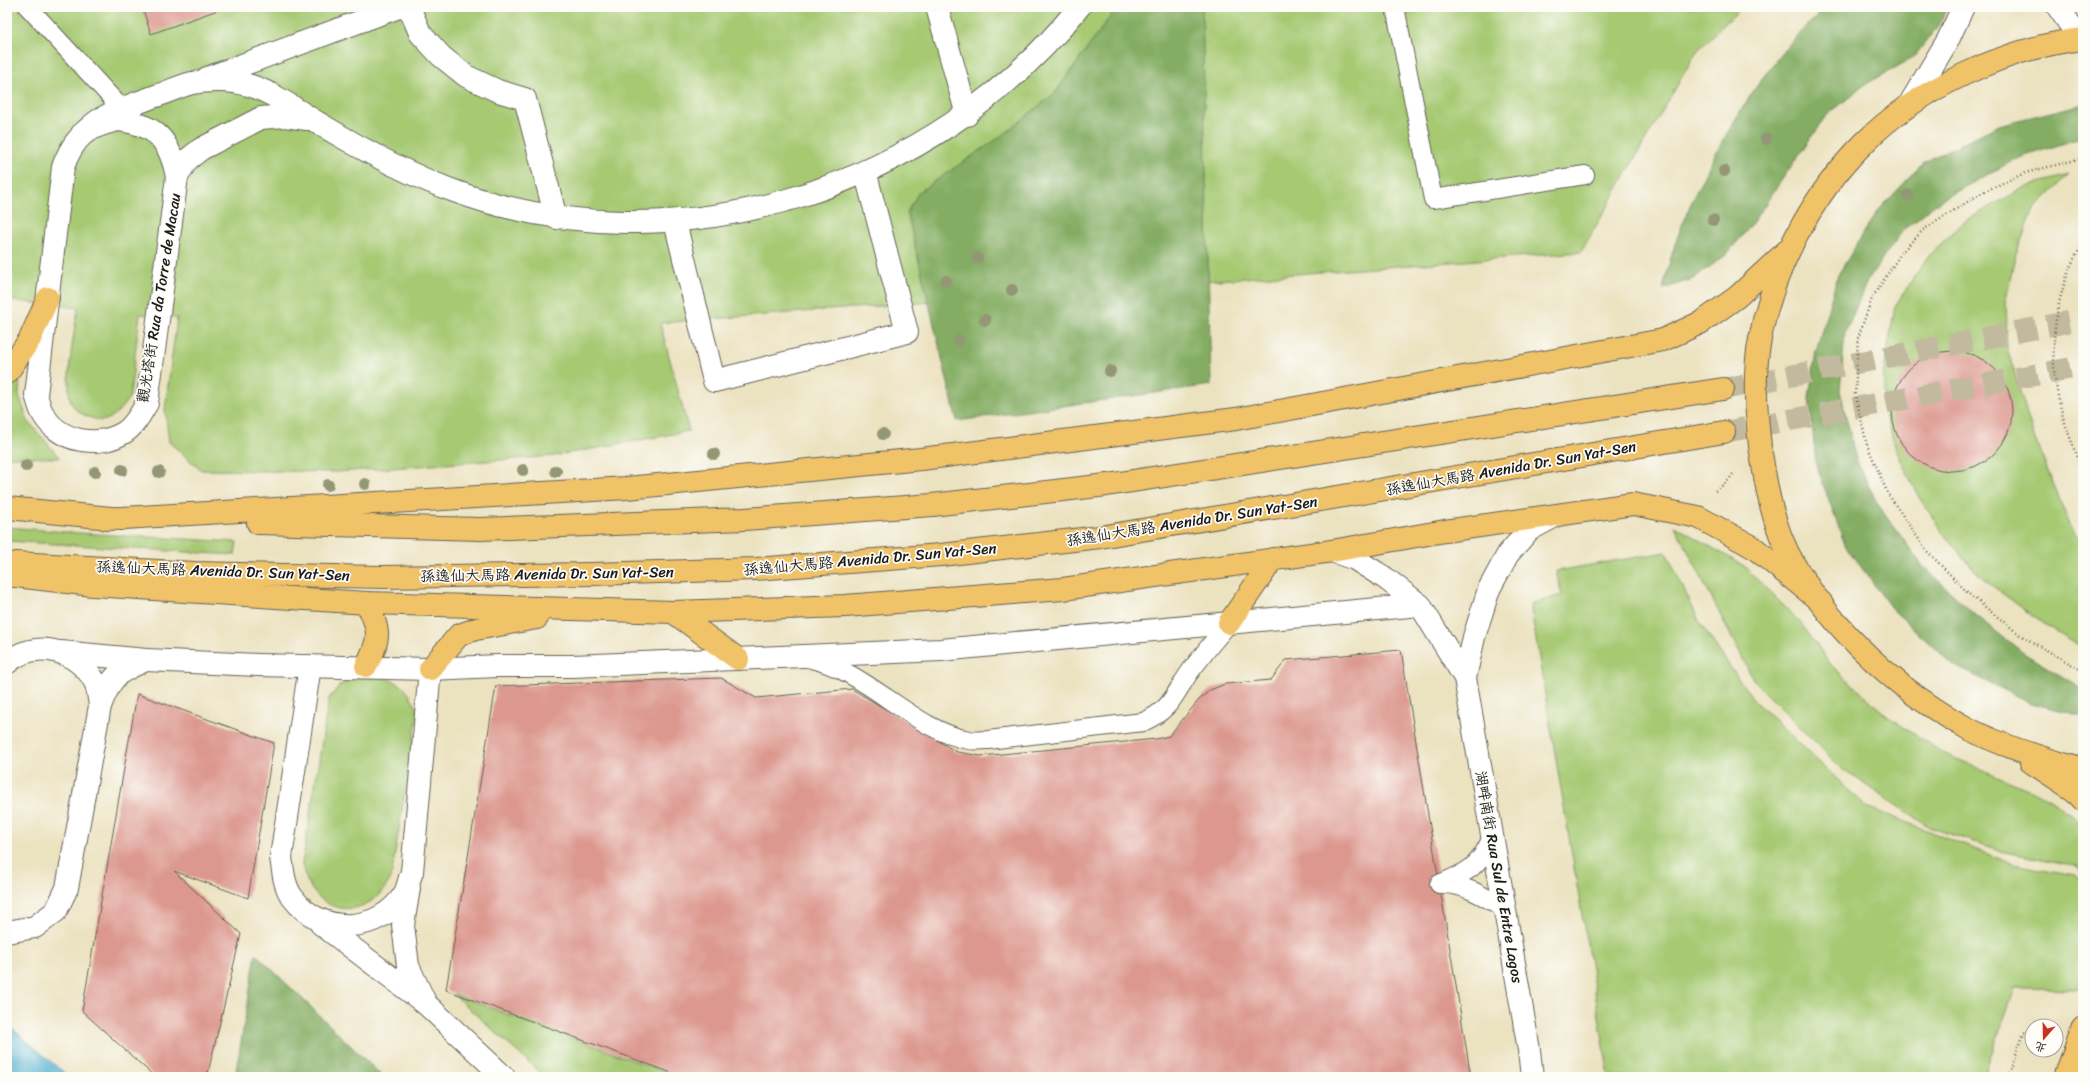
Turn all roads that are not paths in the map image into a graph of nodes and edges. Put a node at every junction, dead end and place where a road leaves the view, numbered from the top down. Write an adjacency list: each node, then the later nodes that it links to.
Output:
1 (28, 7): 12 (lane)
2 (399, 7): 10 (street)
3 (409, 7): 19 (street)
4 (937, 7): 13 (street)
5 (1079, 7): 13 (street)
6 (1395, 7): 17 (lane)
7 (1963, 7): 11 (street)
8 (2058, 7): 9 (street)
9 (2082, 39): 11 (main road)
10 (193, 83): 12 (street); 14 (street)
11 (1909, 105): 21 (main road)
12 (122, 109): 15 (street)
13 (967, 115): 16 (street)
14 (314, 120): 18 (street); 19 (street)
15 (82, 134): 18 (street, 觀光塔街 Rua da Torre de Macau); 22 (street, 觀光塔街 Rua da Torre de Macau)
16 (866, 171): 20 (street); 20 (street)
17 (1585, 175)
18 (177, 177): 22 (street, 觀光塔街 Rua da Torre de Macau)
19 (556, 218): 20 (street)
20 (675, 222)
21 (1791, 247): 28 (main road); 33 (main road)
22 (48, 298): 23 (main road)
23 (7, 373)
24 (1723, 389): 28 (main road)
25 (1724, 432): 31 (main road, 孫逸仙大馬路 Avenida Dr. Sun Yat-Sen)
26 (7, 508): 28 (main road)
27 (1561, 513): 29 (main road); 33 (main road); 47 (street, 湖畔南街 Rua Sul de Entre Lagos)
28 (106, 518)
29 (1332, 551): 30 (main road); 35 (street, 湖畔南街 Rua Sul de Entre Lagos)
30 (1272, 559): 37 (main road); 38 (main road)
31 (7, 562)
32 (7, 575): 34 (main road)
33 (1821, 602): 49 (main road)
34 (367, 603): 36 (main road); 45 (main road)
35 (1420, 605): 38 (street); 47 (street, 湖畔南街 Rua Sul de Entre Lagos)
36 (588, 609): 37 (main road); 46 (main road)
37 (673, 612): 41 (main road)
38 (1229, 623): 40 (street); 40 (lane)
39 (61, 652): 42 (street); 43 (street); 48 (street)
40 (798, 656): 41 (street)
41 (738, 659): 46 (street)
42 (146, 660): 44 (street); 48 (street)
43 (7, 663)
44 (310, 666): 45 (street); 55 (street)
45 (366, 666): 46 (street)
46 (430, 669): 53 (street)
47 (1465, 678): 52 (street, 湖畔南街 Rua Sul de Entre Lagos)
48 (100, 706): 56 (street)
49 (1968, 729): 50 (main road); 51 (main road)
50 (2083, 770)
51 (2083, 800)
52 (1492, 837): 54 (street, 湖畔南街 Rua Sul de Entre Lagos); 54 (lane)
53 (412, 872): 55 (street); 57 (street)
54 (1504, 909): 60 (street, 湖畔南街 Rua Sul de Entre Lagos)
55 (308, 913): 57 (street)
56 (7, 932)
57 (426, 1004): 59 (street)
58 (2083, 1028): 61 (main road)
59 (504, 1077)
60 (1532, 1077)
61 (2065, 1077)

